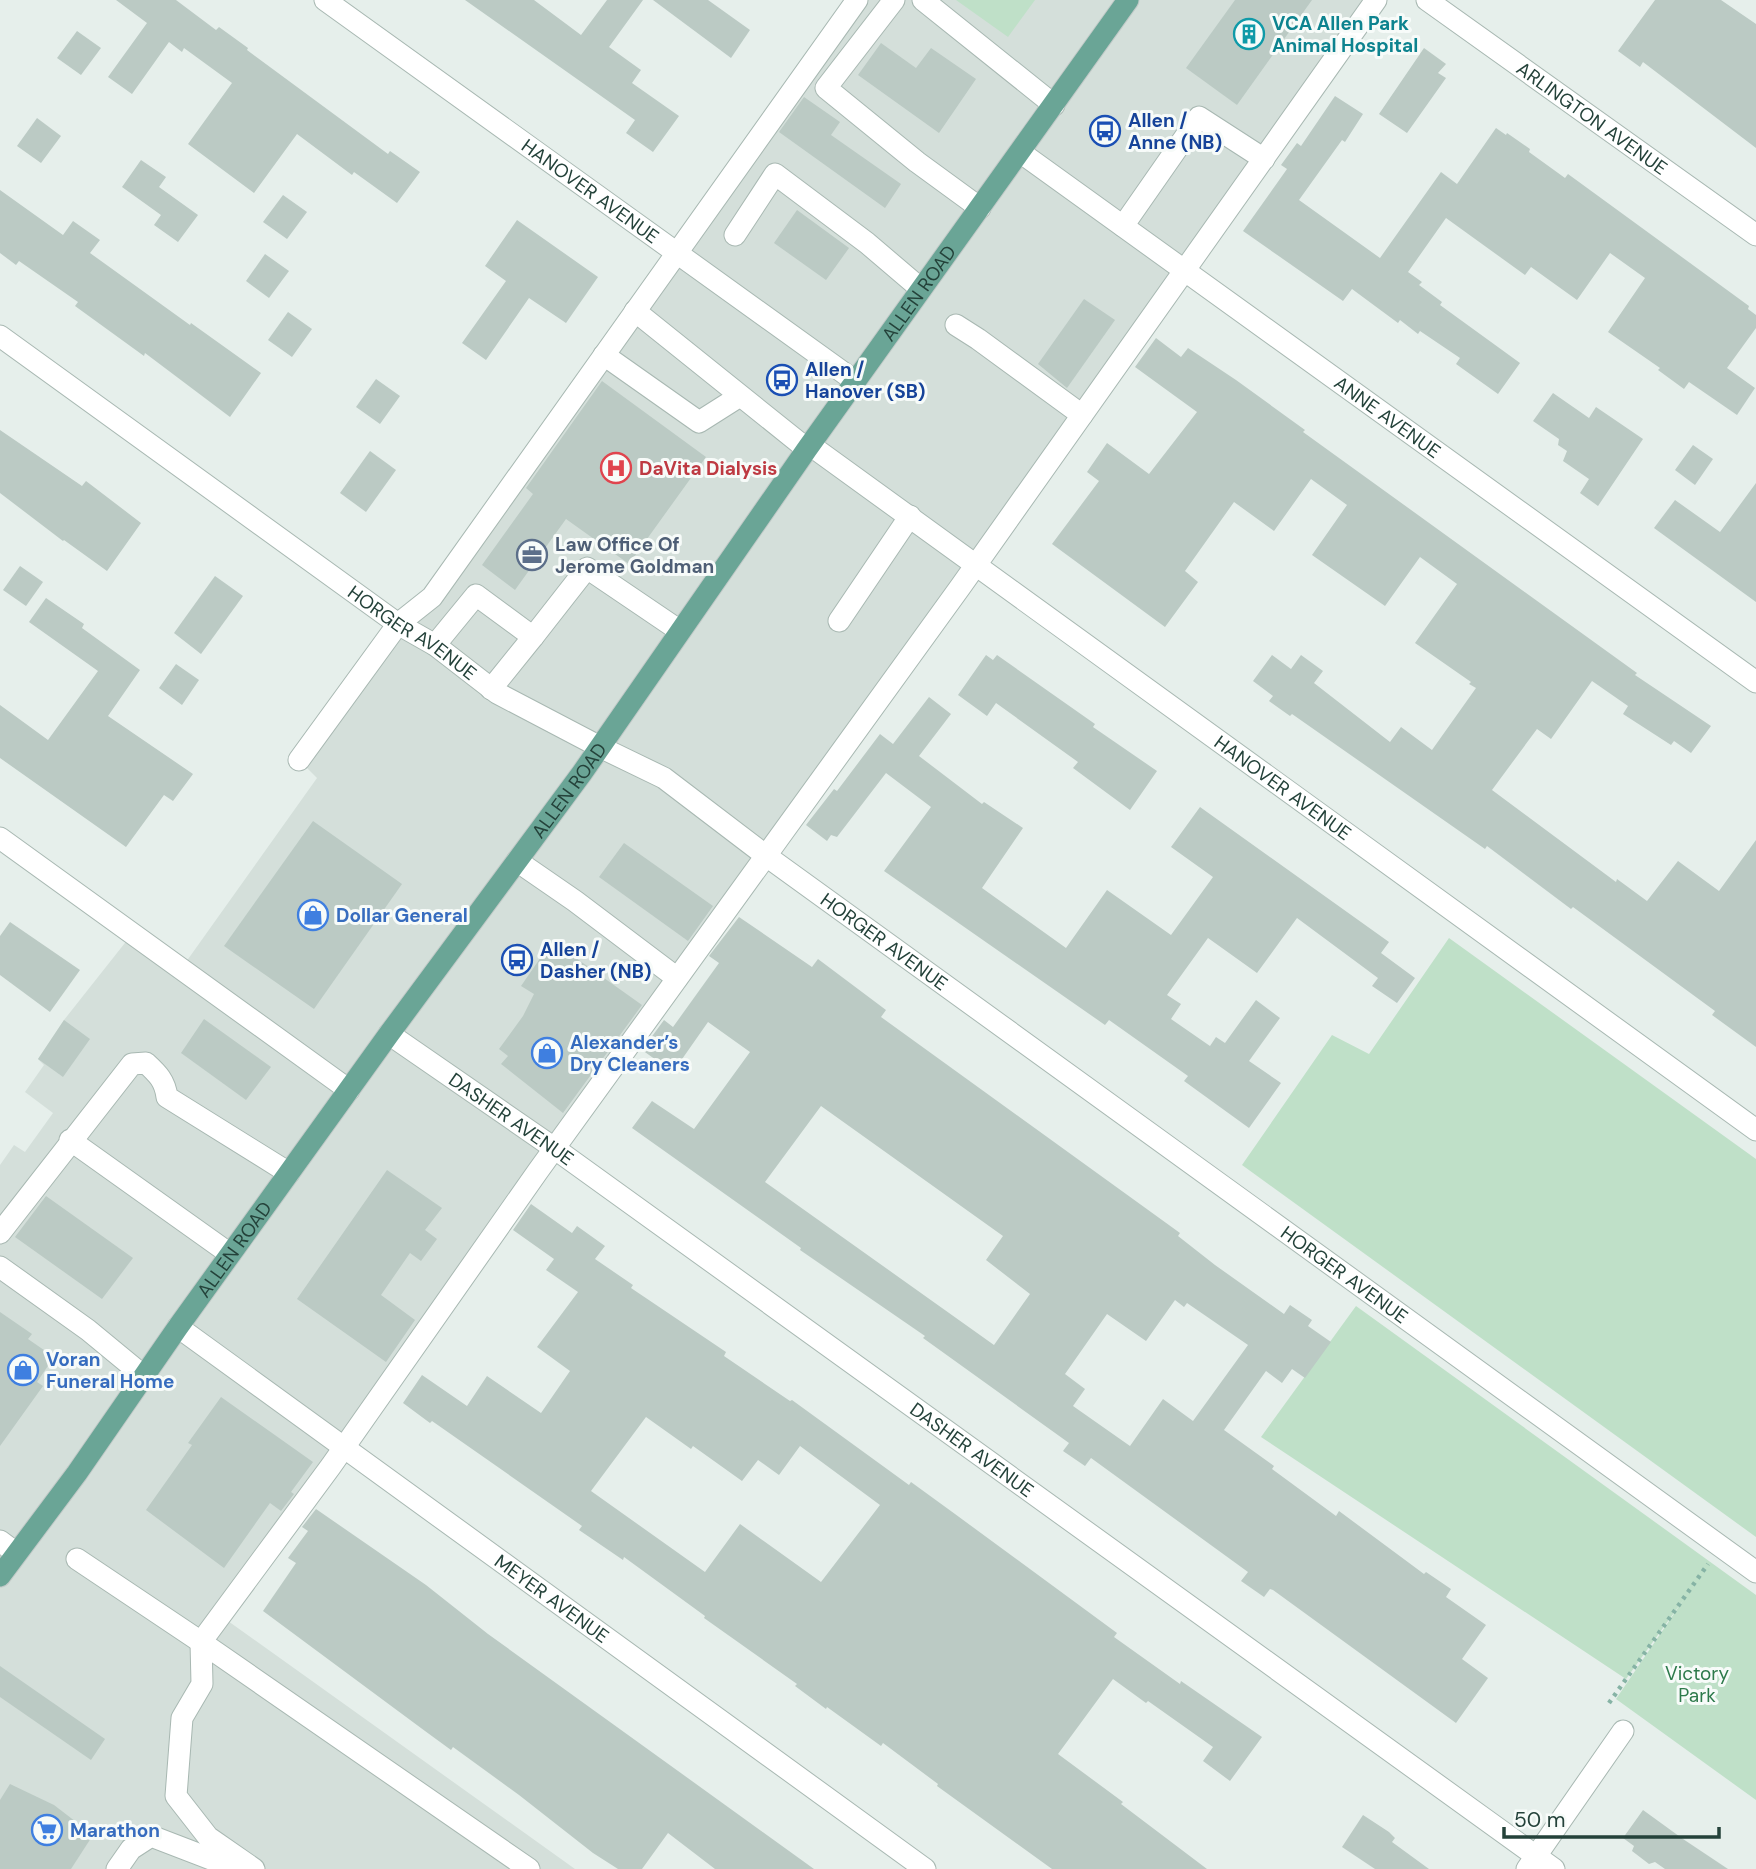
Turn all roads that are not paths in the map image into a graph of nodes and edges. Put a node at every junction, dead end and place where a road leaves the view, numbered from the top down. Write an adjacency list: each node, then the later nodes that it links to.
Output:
1 (325, 0): 15 (street, HANOVER AVENUE)
2 (857, 0): 15 (street)
3 (894, 0): 11 (street)
4 (923, 0): 8 (street)
5 (1376, 0): 10 (street)
6 (1427, 0): 14 (street, ARLINGTON AVENUE)
7 (1125, 1): 8 (main road, ALLEN ROAD)
8 (1054, 105): 9 (main road, ALLEN ROAD)
9 (1020, 152): 11 (main road, ALLEN ROAD); 12 (street, ANNE AVENUE)
10 (1264, 159): 12 (street); 16 (street)
11 (979, 208): 17 (main road, ALLEN ROAD)
12 (1123, 226): 16 (street, ANNE AVENUE)
13 (736, 235): 17 (street)
14 (1756, 235)
15 (677, 253): 18 (street); 22 (street, HANOVER AVENUE)
16 (1185, 271): 24 (street); 35 (street, ANNE AVENUE)
17 (921, 289): 22 (main road, ALLEN ROAD)
18 (635, 311): 21 (street); 23 (street, HANOVER AVENUE)
19 (956, 325): 24 (street)
20 (0, 336): 31 (street, HORGER AVENUE)
21 (604, 355): 23 (street); 28 (street)
22 (855, 381): 25 (main road, ALLEN ROAD)
23 (740, 396): 25 (street, HANOVER AVENUE)
24 (1082, 415): 27 (street)
25 (808, 447): 26 (street, HANOVER AVENUE); 32 (main road, ALLEN ROAD)
26 (910, 516): 27 (street, HANOVER AVENUE); 30 (street)
27 (976, 565): 40 (street); 45 (street, HANOVER AVENUE)
28 (448, 575): 29 (street); 31 (street)
29 (476, 595): 33 (street); 34 (street)
30 (839, 621)
31 (398, 624): 34 (street, HORGER AVENUE); 38 (street)
32 (680, 631): 33 (street); 37 (main road, ALLEN ROAD)
33 (533, 638): 36 (street)
34 (435, 645): 36 (street, HORGER AVENUE)
35 (1756, 682)
36 (491, 689): 37 (street, HORGER AVENUE)
37 (600, 747): 40 (street, HORGER AVENUE); 41 (main road, ALLEN ROAD)
38 (299, 760)
39 (0, 838): 44 (street)
40 (765, 855): 42 (street); 57 (street, HORGER AVENUE)
41 (517, 861): 42 (street); 43 (main road, ALLEN ROAD)
42 (677, 978): 47 (street)
43 (389, 1034): 44 (main road, ALLEN ROAD); 47 (street, DASHER AVENUE)
44 (349, 1090): 48 (main road, ALLEN ROAD)
45 (1756, 1130)
46 (71, 1140): 48 (street); 49 (street); 50 (street)
47 (554, 1148): 54 (street); 61 (street, DASHER AVENUE)
48 (289, 1173): 50 (main road, ALLEN ROAD)
49 (0, 1233)
50 (230, 1254): 52 (main road, ALLEN ROAD)
51 (0, 1267): 53 (street)
52 (178, 1327): 53 (main road, ALLEN ROAD); 54 (street, MEYER AVENUE)
53 (145, 1377): 55 (main road, ALLEN ROAD)
54 (343, 1447): 59 (street); 66 (street, MEYER AVENUE)
55 (8, 1547): 58 (main road, ALLEN ROAD)
56 (77, 1559): 59 (street)
57 (1756, 1572)
58 (0, 1576)
59 (201, 1642): 64 (street); 65 (street)
60 (1623, 1731): 61 (street)
61 (1532, 1862): 67 (street, DASHER AVENUE)
62 (117, 1869): 63 (street)
63 (237, 1869)
64 (254, 1869)
65 (529, 1869)
66 (925, 1869)
67 (1554, 1869)

